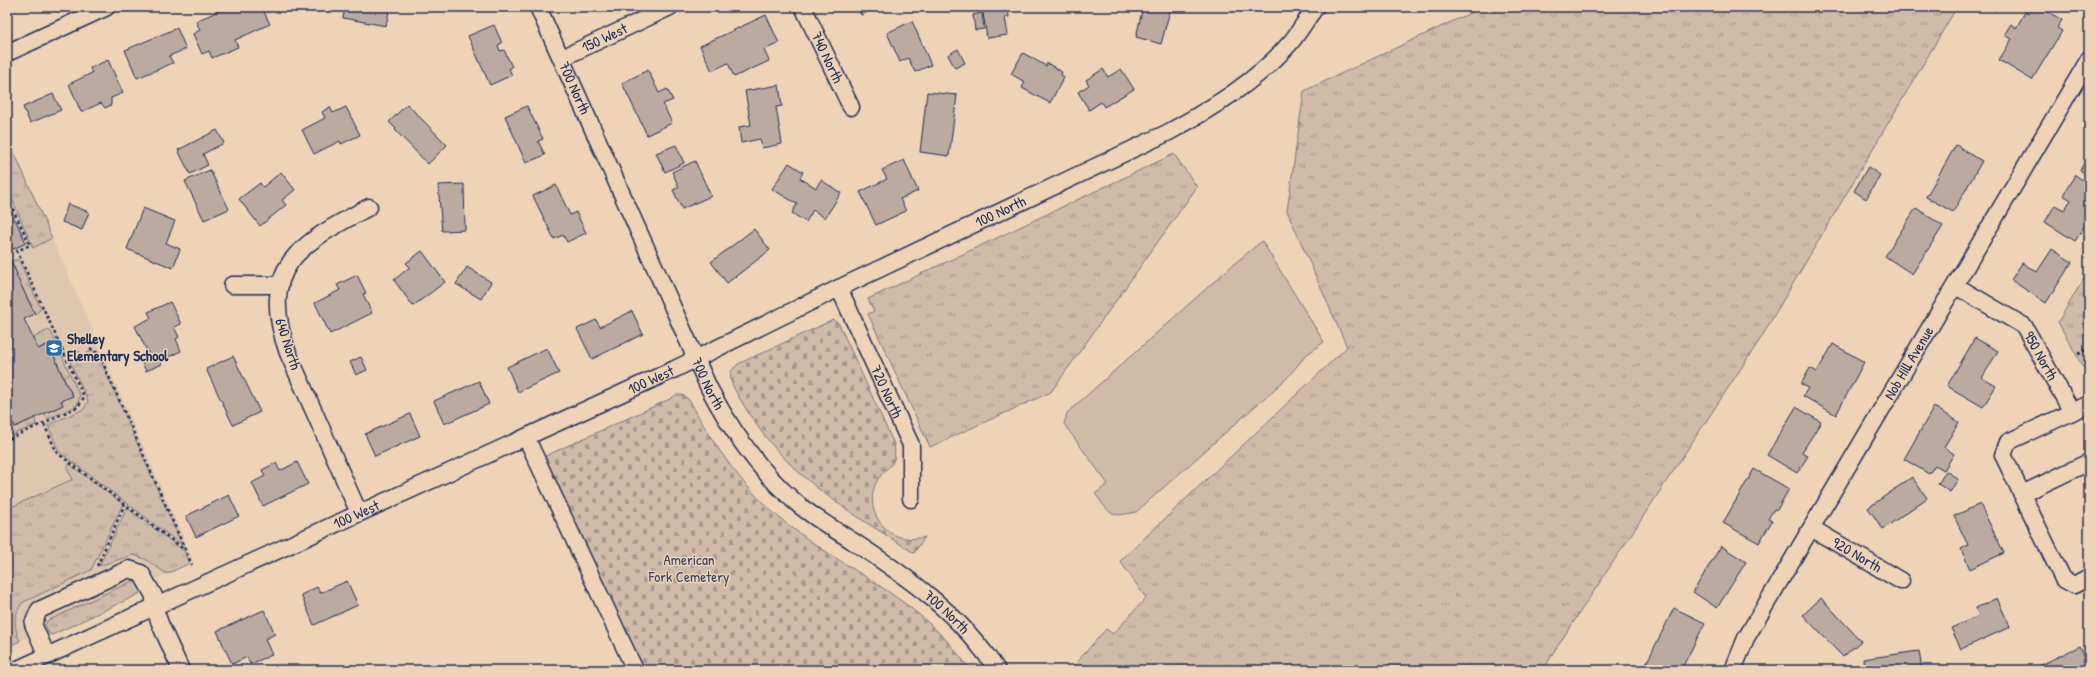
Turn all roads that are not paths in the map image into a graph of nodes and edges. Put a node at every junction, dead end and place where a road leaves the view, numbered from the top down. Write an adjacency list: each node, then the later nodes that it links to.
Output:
1 (107, 7): 6 (street)
2 (538, 7): 7 (street, 700 North)
3 (670, 7): 7 (street, 150 West)
4 (803, 7): 9 (street, 740 North)
5 (1316, 7): 14 (street, 100 North)
6 (7, 53)
7 (562, 58): 15 (street, 700 North)
8 (2089, 59): 13 (street, Nob Hill Avenue)
9 (851, 107)
10 (369, 207): 12 (street, 640 North)
11 (232, 285): 12 (street)
12 (280, 285): 22 (street, 640 North)
13 (1956, 286): 17 (street, 950 North); 23 (street, Nob Hill Avenue)
14 (839, 288): 15 (street, 100 North); 21 (street, 720 North)
15 (696, 359): 18 (street, 100 West); 31 (street, 700 North)
16 (2089, 404): 17 (street)
17 (2072, 412): 20 (street)
18 (526, 437): 22 (street, 100 West); 30 (street)
19 (2089, 462): 20 (street)
20 (2022, 494): 24 (street)
21 (911, 499)
22 (359, 513): 26 (street, 100 West)
23 (1813, 529): 25 (street, 920 North); 32 (street, Nob Hill Avenue)
24 (2089, 577)
25 (1901, 581)
26 (154, 608): 27 (street, 100 West); 27 (street); 29 (street)
27 (47, 656): 28 (street, 100 West)
28 (16, 670)
29 (181, 670)
30 (635, 670)
31 (997, 670)
32 (1733, 670)

